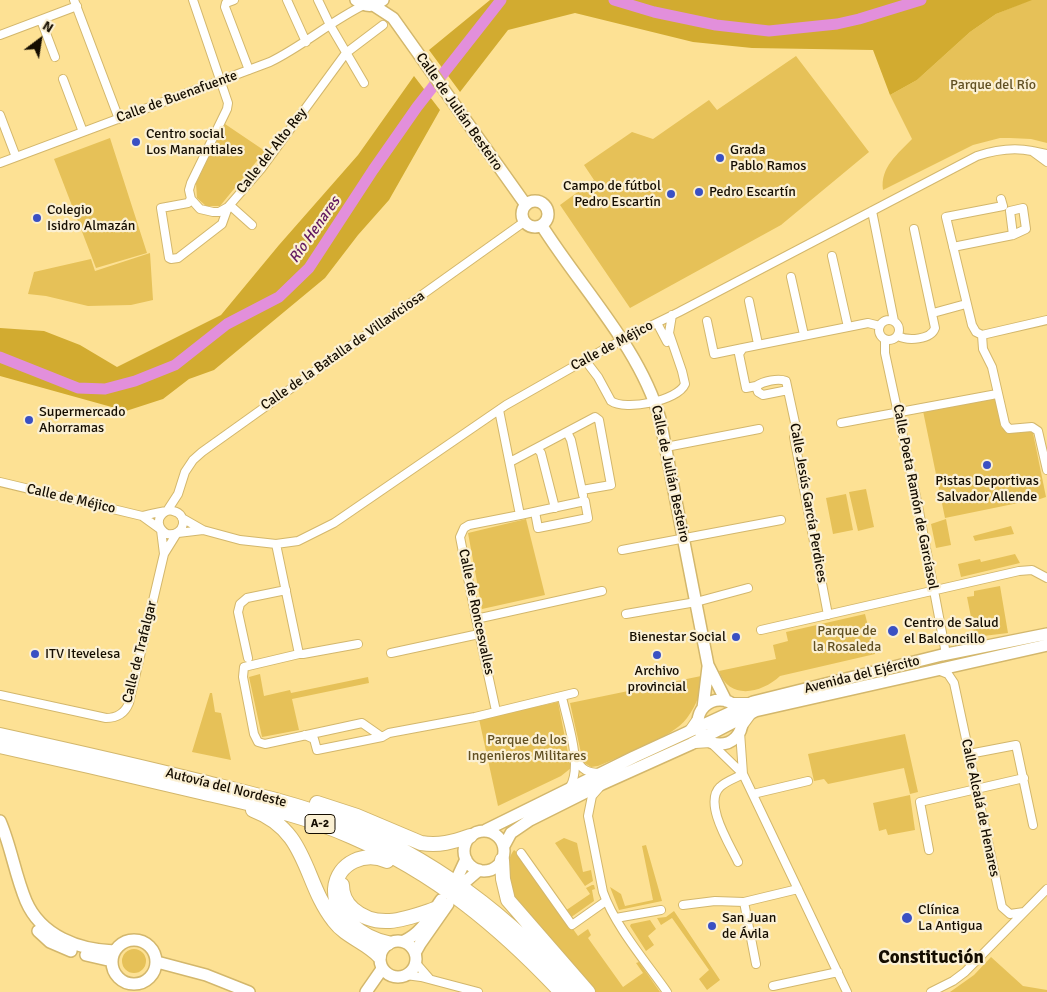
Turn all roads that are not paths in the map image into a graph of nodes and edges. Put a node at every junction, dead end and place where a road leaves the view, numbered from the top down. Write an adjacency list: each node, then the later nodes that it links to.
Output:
1 (194, 0): 18 (street)
2 (234, 0): 16 (street)
3 (288, 0): 13 (street)
4 (318, 0): 11 (street)
5 (389, 0): 10 (street, Calle de Julián Besteiro)
6 (366, 2): 8 (street, Calle de Buenafuente); 8 (street, Calle de Buenafuente); 10 (street, Calle de Julián Besteiro)
7 (75, 3): 9 (street); 21 (street)
8 (345, 14): 11 (street, Calle de Buenafuente)
9 (41, 20): 12 (street); 15 (street)
10 (388, 22): 14 (street, Calle del Alto Rey); 30 (street, Calle de Julián Besteiro)
11 (330, 25): 13 (street, Calle de Buenafuente); 14 (street)
12 (0, 35)
13 (306, 42): 16 (street, Calle de Buenafuente)
14 (346, 52): 19 (street); 31 (street, Calle del Alto Rey)
15 (56, 58)
16 (249, 70): 18 (street, Calle de Buenafuente)
17 (63, 79): 22 (street)
18 (221, 81): 21 (street, Calle de Buenafuente); 28 (street)
19 (364, 84)
20 (0, 115): 25 (street)
21 (119, 119): 22 (street, Calle de Buenafuente)
22 (83, 132): 25 (street, Calle de Buenafuente)
23 (1032, 152): 24 (street, Calle de Méjico); 26 (street, Calle de Méjico); 34 (street, Calle de Méjico)
24 (1047, 154)
25 (16, 157): 27 (street, Calle de Buenafuente)
26 (1047, 162)
27 (0, 163)
28 (192, 199): 31 (street, Calle del Alto Rey); 32 (street)
29 (1001, 199): 40 (street)
30 (526, 205): 35 (street); 37 (street)
31 (228, 207): 32 (street); 36 (street)
32 (162, 208): 33 (street)
33 (152, 210)
34 (872, 211): 46 (street, Calle de Méjico); 49 (street)
35 (524, 222): 37 (street); 78 (street, Calle de la Batalla de Villaviciosa)
36 (252, 225)
37 (542, 226): 64 (street, Calle de Julián Besteiro)
38 (914, 228): 45 (street)
39 (1013, 235): 40 (street)
40 (953, 247): 44 (street)
41 (832, 256): 51 (street)
42 (791, 277): 53 (street)
43 (749, 301): 57 (street)
44 (966, 304): 45 (street); 54 (street)
45 (933, 313): 55 (street)
46 (672, 316): 50 (street, Calle de Méjico); 60 (street)
47 (1047, 320): 54 (street)
48 (707, 321): 58 (street)
49 (894, 321): 52 (street); 55 (street)
50 (657, 323): 59 (street, Calle de Méjico, bridge); 60 (street)
51 (848, 326): 52 (street); 53 (street)
52 (880, 326): 56 (street)
53 (804, 335): 57 (street)
54 (982, 335): 63 (street)
55 (898, 336): 56 (street)
56 (885, 340): 66 (street, Calle Poeta Ramón de Garcíasol)
57 (758, 344): 58 (street)
58 (743, 348): 61 (street)
59 (585, 360): 64 (street); 65 (street, Calle de Méjico)
60 (682, 371): 64 (street)
61 (756, 386): 62 (street); 62 (street)
62 (788, 390): 101 (street, Calle Jesús García Perdices)
63 (998, 394): 66 (street); 70 (street)
64 (655, 400): 73 (street, Calle de Julián Besteiro)
65 (498, 410): 74 (street); 91 (street, Calle de Méjico)
66 (898, 413): 67 (street); 97 (street, Calle Poeta Ramón de Garcíasol)
67 (841, 423)
68 (759, 429): 73 (street)
69 (1047, 429): 70 (street)
70 (1038, 431): 75 (street)
71 (566, 432): 72 (street); 77 (street); 77 (street)
72 (537, 448): 74 (street); 80 (street)
73 (666, 448): 90 (street, Calle de Julián Besteiro)
74 (510, 462): 83 (street)
75 (1047, 470)
76 (0, 482): 84 (street, Calle de Méjico)
77 (582, 490): 79 (street)
78 (178, 494): 81 (street, Calle de la Batalla de Villaviciosa); 85 (street, Calle de la Batalla de Villaviciosa)
79 (585, 501): 80 (street, Calle de Roncesvalles); 82 (street)
80 (555, 508): 82 (street, Calle de Roncesvalles)
81 (166, 511): 84 (street, Calle de Méjico); 85 (street); 87 (street)
82 (535, 512): 83 (street, Calle de Roncesvalles)
83 (520, 515): 102 (street, Calle de Roncesvalles)
84 (142, 516): 87 (street, Calle de Méjico)
85 (182, 517): 88 (street, Calle de Méjico); 89 (street)
86 (780, 520): 90 (street)
87 (161, 530): 89 (street); 93 (street, Calle de Trafalgar)
88 (203, 530): 89 (street, Calle de Méjico); 91 (street, Calle de Méjico)
89 (177, 533): 93 (street, Calle de Trafalgar)
90 (684, 539): 92 (street); 99 (street, Calle de Julián Besteiro)
91 (276, 544): 96 (street)
92 (622, 550)
93 (164, 554): 117 (street, Calle de Trafalgar)
94 (1047, 578): 97 (street)
95 (748, 588): 99 (street)
96 (286, 590): 109 (street); 111 (street)
97 (934, 590): 101 (street); 110 (street, Calle Poeta Ramón de Garcíasol)
98 (602, 592): 102 (street)
99 (696, 602): 100 (street); 113 (street, Calle de Julián Besteiro)
100 (626, 614)
101 (828, 615): 103 (street)
102 (476, 619): 104 (street, Calle de Roncesvalles)
103 (761, 630)
104 (479, 634): 108 (street); 120 (street, Calle de Roncesvalles)
105 (1047, 634): 110 (street, Avenida del Ejército)
106 (358, 644): 109 (street)
107 (1047, 645): 112 (street, Avenida del Ejército)
108 (391, 653)
109 (299, 654): 124 (street)
110 (946, 654): 119 (street, Avenida del Ejército)
111 (248, 658)
112 (963, 664): 114 (street, Avenida del Ejército); 115 (street)
113 (708, 665): 121 (street, Calle de Julián Besteiro); 122 (street, Calle de Julián Besteiro)
114 (936, 669): 115 (street); 119 (street, Avenida del Ejército)
115 (954, 684): 129 (street, Calle Alcalá de Henares)
116 (574, 693): 118 (street)
117 (0, 695)
118 (562, 697): 120 (street); 128 (street)
119 (754, 706): 121 (street, Avenida del Ejército); 121 (street)
120 (496, 711): 125 (street)
121 (736, 715): 122 (street, Avenida del Ejército); 122 (street, Avenida del Ejército); 122 (street, Avenida del Ejército); 131 (street)
122 (700, 727): 131 (street); 133 (street, Avenida del Ejército); 133 (street, Avenida del Ejército)
123 (0, 733): 127 (highway)
124 (303, 735): 125 (street); 125 (street)
125 (382, 737)
126 (0, 746): 127 (highway, Autovía del Nordeste / A-2)
127 (33, 748): 130 (highway, Autovía del Nordeste / A-2); 165 (highway); 175 (highway, Autovía del Nordeste / A-2)
128 (574, 754): 133 (street); 135 (street)
129 (968, 754): 132 (street); 136 (street, Calle Alcalá de Henares)
130 (157, 771): 141 (highway); 176 (highway, Autovía del Nordeste / A-2)
131 (743, 774): 137 (street); 147 (street)
132 (1024, 778): 136 (street); 139 (street)
133 (602, 779): 135 (street, Avenida del Ejército); 144 (street, Avenida del Ejército); 152 (street)
134 (808, 781): 137 (street)
135 (570, 789): 140 (street, Avenida del Ejército)
136 (976, 790): 143 (street); 157 (street, Calle Alcalá de Henares)
137 (753, 794): 150 (street)
138 (0, 820): 161 (street)
139 (1032, 825)
140 (486, 830): 141 (street); 144 (street)
141 (470, 836): 146 (street)
142 (0, 843): 161 (street)
143 (929, 850)
144 (503, 853): 149 (street); 177 (highway)
145 (521, 853): 152 (street)
146 (466, 859): 149 (street); 149 (street)
147 (738, 862)
148 (347, 866): 154 (highway); 160 (highway); 175 (highway)
149 (479, 870)
150 (798, 889): 153 (street); 166 (street)
151 (1047, 889): 157 (street)
152 (606, 901): 158 (street)
153 (744, 902): 155 (street); 163 (street)
154 (441, 904): 159 (street); 162 (street)
155 (684, 905)
156 (661, 910): 158 (street)
157 (1024, 912): 180 (street)
158 (616, 918): 178 (street)
159 (404, 941): 160 (street); 162 (street)
160 (388, 943): 165 (street)
161 (113, 956): 164 (street); 164 (street)
162 (415, 958): 167 (street); 168 (street)
163 (756, 964)
164 (156, 966): 170 (street); 171 (street)
165 (384, 967): 167 (street); 172 (street); 173 (street)
166 (838, 972): 169 (street); 179 (street)
167 (406, 975): 168 (street)
168 (433, 981): 174 (street)
169 (773, 986)
170 (229, 992)
171 (249, 992)
172 (366, 992)
173 (376, 992)
174 (478, 992)
175 (560, 992)
176 (574, 992)
177 (588, 992)
178 (668, 992)
179 (847, 992)
180 (931, 992)

